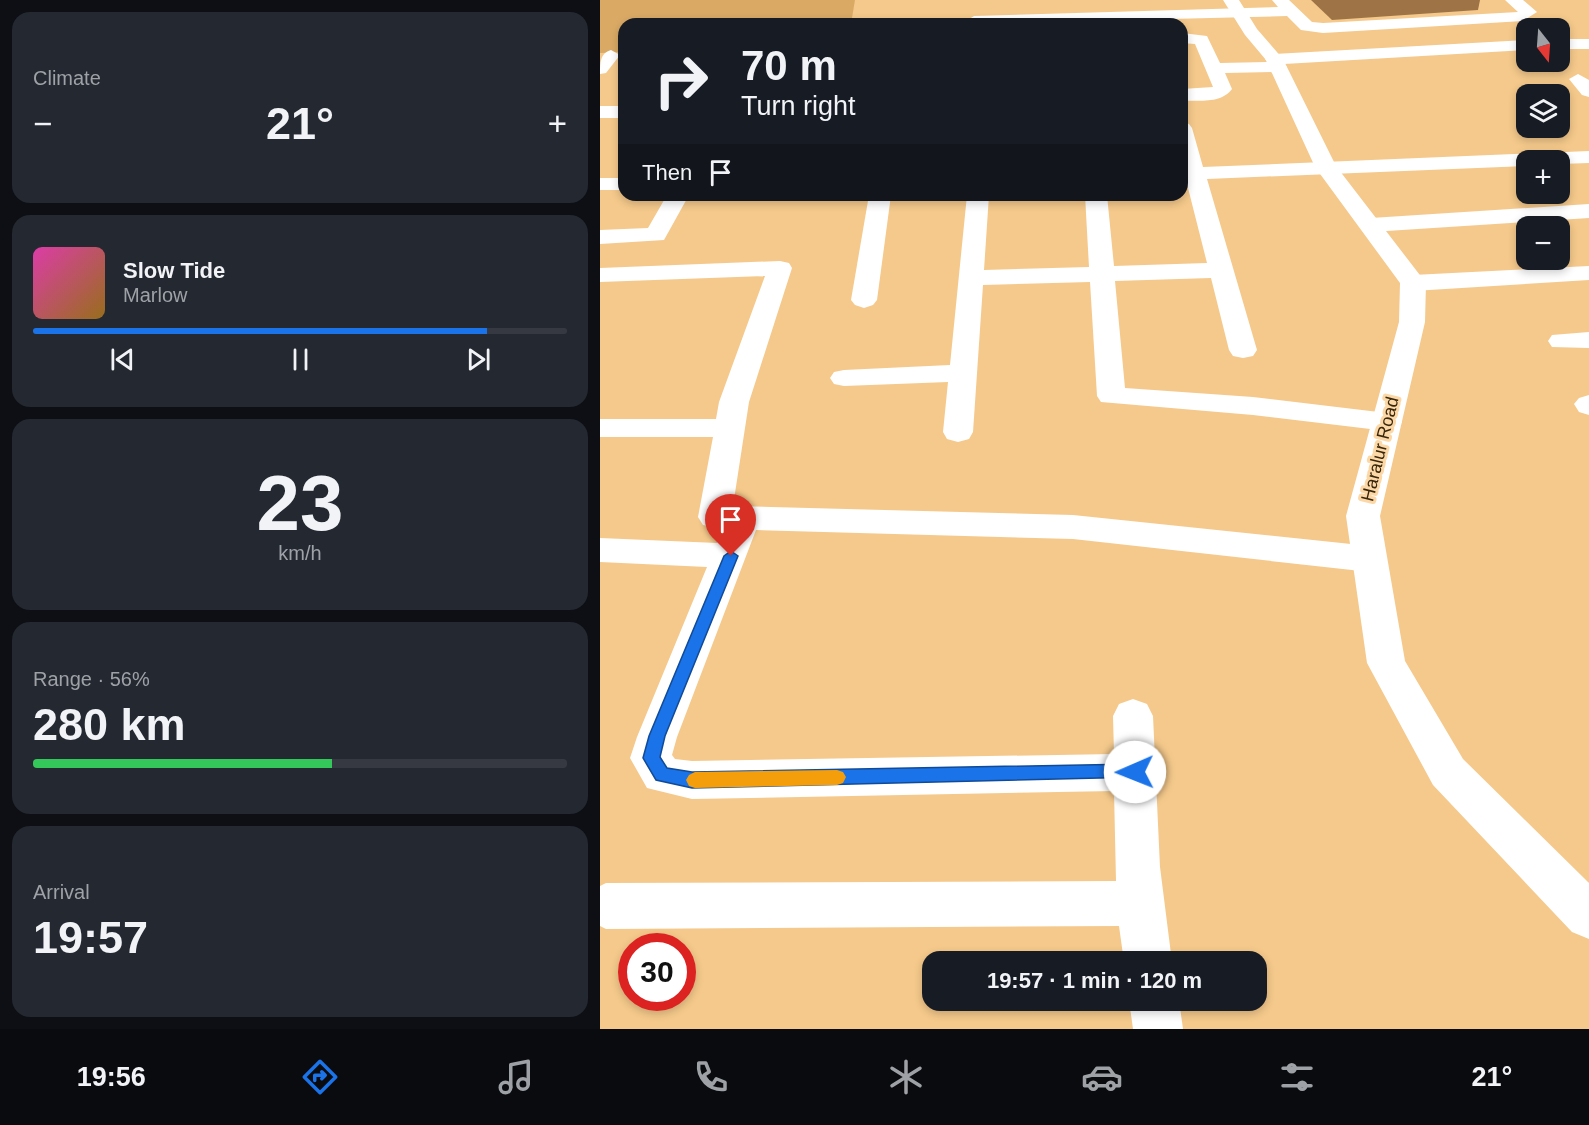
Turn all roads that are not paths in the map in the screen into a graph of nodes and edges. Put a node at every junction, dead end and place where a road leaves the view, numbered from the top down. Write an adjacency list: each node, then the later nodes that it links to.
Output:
1 (1270, 0): 3 (street)
2 (1513, 0): 4 (street)
3 (1234, 5): 4 (street); 5 (street); 11 (street)
4 (1286, 5)
5 (1023, 18)
6 (1188, 39): 12 (street)
7 (1516, 46): 11 (street)
8 (1570, 47): 9 (street)
9 (1585, 52): 10 (street)
10 (1570, 57)
11 (1274, 61): 12 (street); 19 (street)
12 (1211, 63): 15 (street)
13 (1589, 79): 14 (street)
14 (1589, 91)
15 (1188, 95)
16 (600, 112): 17 (street)
17 (618, 112)
18 (1589, 157): 19 (street)
19 (1326, 167): 20 (street); 28 (street)
20 (1189, 174): 30 (street)
21 (600, 184): 22 (street)
22 (618, 184)
23 (675, 201): 29 (street)
24 (879, 201): 36 (street)
25 (977, 201): 34 (street)
26 (1096, 201): 32 (street)
27 (1589, 211): 28 (street)
28 (1371, 225): 35 (street)
29 (600, 237)
30 (1223, 270): 32 (street); 39 (street)
31 (1589, 273): 35 (street)
32 (1102, 274): 34 (street); 42 (street)
33 (600, 275): 44 (street)
34 (970, 278): 40 (street)
35 (1413, 284): 42 (street, Haralur Road)
36 (864, 300)
37 (1589, 340): 38 (street)
38 (1562, 341)
39 (1243, 350)
40 (962, 373): 41 (street); 45 (street)
41 (844, 378)
42 (1387, 422): 49 (street, Haralur Road)
43 (600, 428): 44 (street)
44 (730, 428): 46 (street)
45 (958, 432)
46 (744, 518): 48 (street); 49 (street)
47 (600, 550): 48 (street)
48 (731, 556): 51 (street)
49 (1370, 559): 54 (street, Haralur Road)
50 (1133, 716): 51 (street)
51 (1135, 772): 52 (street)
52 (1139, 903): 53 (street); 55 (street)
53 (606, 906)
54 (1589, 916)
55 (1146, 951)
56 (1156, 1011): 57 (street)
57 (1158, 1029)

